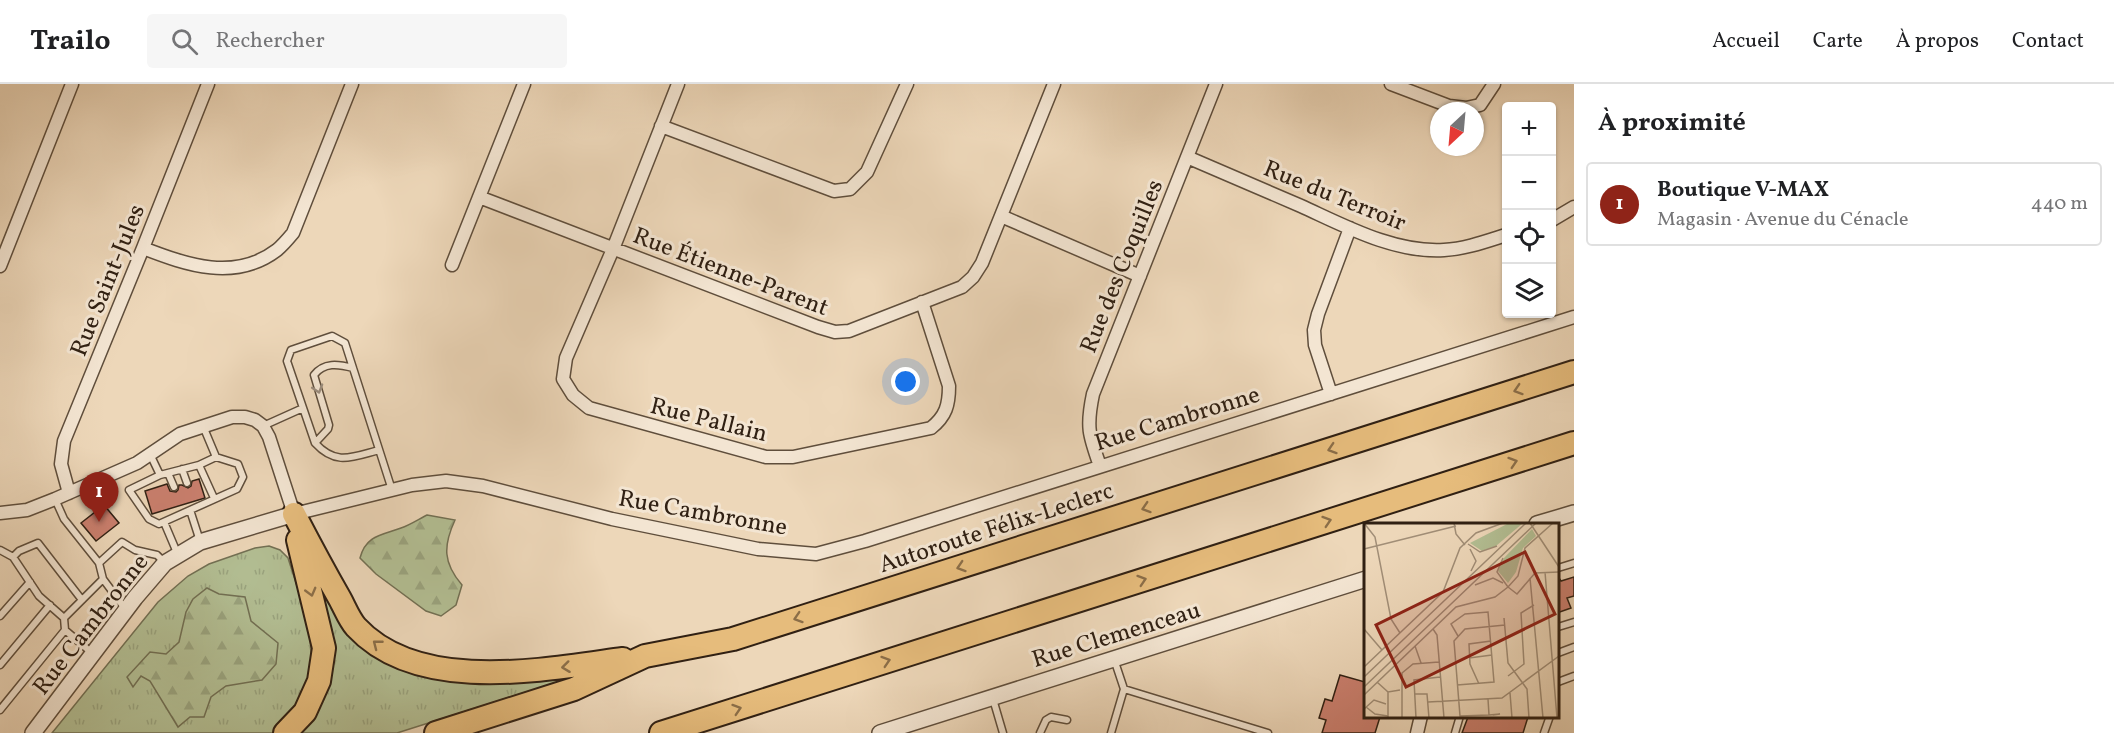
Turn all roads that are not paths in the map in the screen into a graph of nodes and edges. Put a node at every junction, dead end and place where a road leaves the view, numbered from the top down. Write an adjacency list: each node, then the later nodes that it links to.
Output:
1 (72, 84): 22 (street)
2 (208, 84): 19 (street, Rue Saint-Jules)
3 (352, 84): 19 (street)
4 (524, 84): 13 (street)
5 (678, 84): 11 (street, Rue Pallain)
6 (907, 84): 11 (street)
7 (1054, 84): 15 (street, Rue Étienne-Parent)
8 (1216, 84): 12 (street, Rue des Coquilles)
9 (1391, 84): 10 (street)
10 (1494, 84)
11 (661, 126): 20 (street, Rue Pallain)
12 (1187, 157): 17 (street, Rue du Terroir); 23 (street, Rue des Coquilles)
13 (479, 196): 20 (street, Rue Étienne-Parent); 21 (street)
14 (1574, 207): 16 (street)
15 (1001, 216): 23 (street); 24 (street, Rue Étienne-Parent)
16 (1556, 217)
17 (1350, 228): 18 (street, Rue du Terroir); 28 (street)
18 (1502, 235)
19 (143, 248): 46 (street, Rue Saint-Jules)
20 (613, 249): 24 (street, Rue Étienne-Parent); 24 (street, Rue Pallain)
21 (452, 265)
22 (0, 266)
23 (1140, 276): 38 (street, Rue des Coquilles)
24 (922, 302)
25 (1574, 317): 28 (street, Rue Cambronne)
26 (353, 368): 29 (lane); 32 (lane, one-way to 32); 34 (lane)
27 (1574, 372): 79 (highway, Autoroute Félix-Leclerc, one-way to 79)
28 (1331, 394): 38 (street, Rue Cambronne)
29 (303, 408): 31 (lane); 32 (lane)
30 (203, 426): 31 (street); 35 (street); 36 (lane)
31 (263, 426): 55 (street)
32 (315, 442): 34 (lane)
33 (1574, 443): 94 (highway, one-way to 33)
34 (380, 450): 45 (lane)
35 (150, 454): 41 (lane); 44 (street)
36 (216, 457): 37 (lane); 47 (lane)
37 (199, 465): 39 (lane); 47 (lane)
38 (1100, 466): 45 (street, Rue Cambronne)
39 (182, 470): 40 (lane); 42 (lane)
40 (168, 473): 41 (lane); 43 (lane)
41 (160, 475): 56 (lane)
42 (187, 483)
43 (174, 487)
44 (82, 488): 46 (street); 49 (lane)
45 (392, 490): 55 (street, Rue Cambronne)
46 (69, 493): 48 (street)
47 (214, 498): 51 (lane)
48 (55, 500): 52 (street); 62 (lane)
49 (92, 503)
50 (179, 506): 54 (lane)
51 (193, 506): 54 (lane); 58 (lane)
52 (0, 513)
53 (1574, 513): 57 (street)
54 (182, 514): 56 (lane)
55 (294, 514): 58 (street, Rue Cambronne); 79 (highway, one-way to 55); 92 (highway, one-way to 92)
56 (164, 522): 61 (lane)
57 (1543, 523)
58 (200, 542): 61 (street, Rue Cambronne)
59 (0, 550): 60 (lane)
60 (13, 557): 67 (lane); 68 (lane)
61 (172, 559): 62 (lane); 70 (street, Rue Cambronne)
62 (99, 563): 65 (lane)
63 (1574, 563): 64 (lane)
64 (1559, 568)
65 (103, 579): 68 (lane); 70 (lane)
66 (1364, 579): 80 (street, Rue Clemenceau)
67 (30, 582): 69 (lane); 71 (lane)
68 (82, 600): 72 (lane)
69 (50, 605): 72 (lane); 81 (lane)
70 (126, 610): 78 (street, Rue Cambronne)
71 (0, 616)
72 (64, 618): 75 (lane)
73 (1574, 622): 74 (lane)
74 (1559, 626)
75 (65, 630): 78 (lane); 86 (lane)
76 (1574, 647): 77 (lane)
77 (1559, 652)
78 (93, 653): 91 (street, Rue Cambronne)
79 (645, 656): 93 (highway, Autoroute Félix-Leclerc)
80 (1113, 658): 84 (lane); 85 (street, Rue Clemenceau)
81 (0, 665)
82 (1574, 676): 83 (lane)
83 (1559, 681)
84 (1124, 689): 98 (lane); 99 (lane)
85 (992, 696): 95 (street, Rue Clemenceau); 96 (lane)
86 (0, 710)
87 (1421, 718): 100 (street)
88 (1461, 718): 101 (lane)
89 (1550, 718): 102 (lane)
90 (1067, 720): 97 (lane)
91 (33, 733)
92 (285, 733)
93 (436, 733)
94 (661, 733)
95 (880, 733)
96 (1003, 733)
97 (1040, 733)
98 (1111, 733)
99 (1268, 733)
100 (1417, 733)
101 (1455, 733)
102 (1544, 733)

